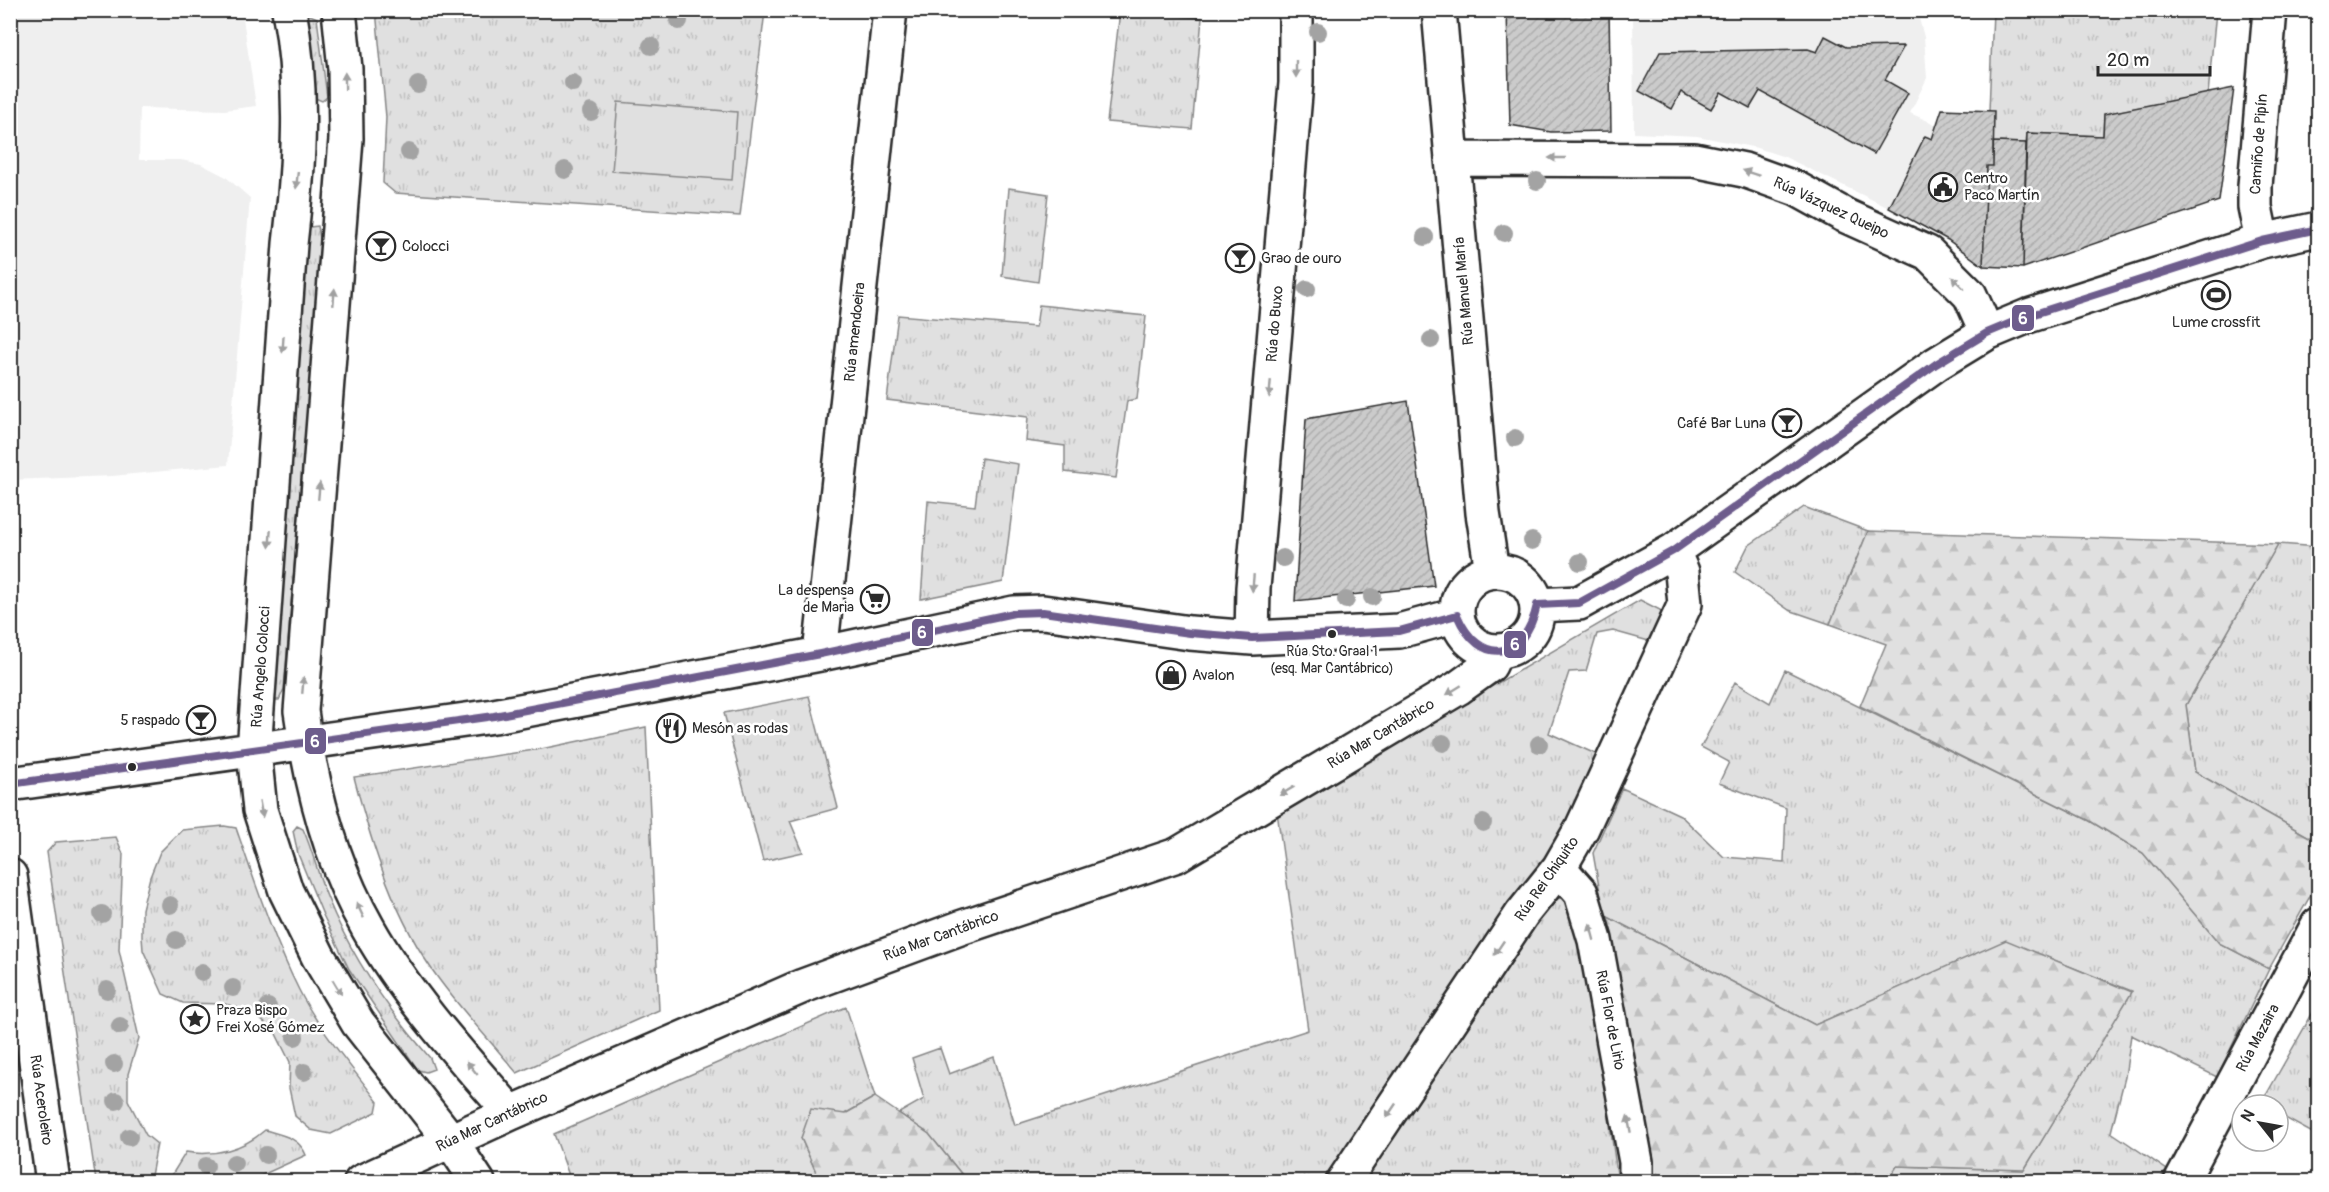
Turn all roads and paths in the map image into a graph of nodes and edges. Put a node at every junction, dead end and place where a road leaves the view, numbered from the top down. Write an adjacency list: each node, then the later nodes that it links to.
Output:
1 (289, 10): 7 (street, Rúa Angelo Colocci)
2 (339, 10): 8 (street, one-way to 2)
3 (890, 10): 19 (street, Rúa amendoeira)
4 (1296, 10): 17 (street, Rúa do Buxo, one-way to 17)
5 (1439, 10): 9 (street, Rúa Manuel María)
6 (2270, 10): 11 (street, Camiño de Pipín)
7 (299, 138): 8 (street); 21 (street, Rúa Angelo Colocci, one-way to 21)
8 (346, 139): 20 (street, one-way to 8)
9 (1453, 159): 12 (street, Rúa Vázquez Queipo, one-way to 9); 14 (street, Rúa Manuel María)
10 (2319, 229): 11 (street)
11 (2262, 241): 12 (street)
12 (1987, 333): 13 (street)
13 (1672, 551): 15 (street); 23 (street, Rúa Rei Chiquito)
14 (1492, 571): 15 (street); 16 (street)
15 (1536, 605): 18 (street, Rúa Mar Cantábrico)
16 (1456, 615): 17 (street); 18 (street)
17 (1252, 638): 19 (street)
18 (1496, 652): 26 (street, Rúa Mar Cantábrico, one-way to 26)
19 (820, 654): 20 (street)
20 (305, 743): 21 (street); 26 (street, one-way to 20)
21 (254, 751): 22 (street); 27 (street, Rúa Angelo Colocci, one-way to 27)
22 (10, 784)
23 (1559, 868): 31 (street, Rúa Rei Chiquito, one-way to 31); 32 (street, Rúa Flor de Lirio, one-way to 23)
24 (10, 876): 28 (street, Rúa Aceroleiro)
25 (2319, 925): 33 (street, Rúa Mazaira)
26 (510, 1113): 27 (street, Rúa Mar Cantábrico)
27 (451, 1141): 29 (street, Rúa Mar Cantábrico); 30 (street, Rúa Angelo Colocci)
28 (53, 1182)
29 (361, 1182)
30 (478, 1182)
31 (1343, 1182)
32 (1636, 1182)
33 (2181, 1182)

